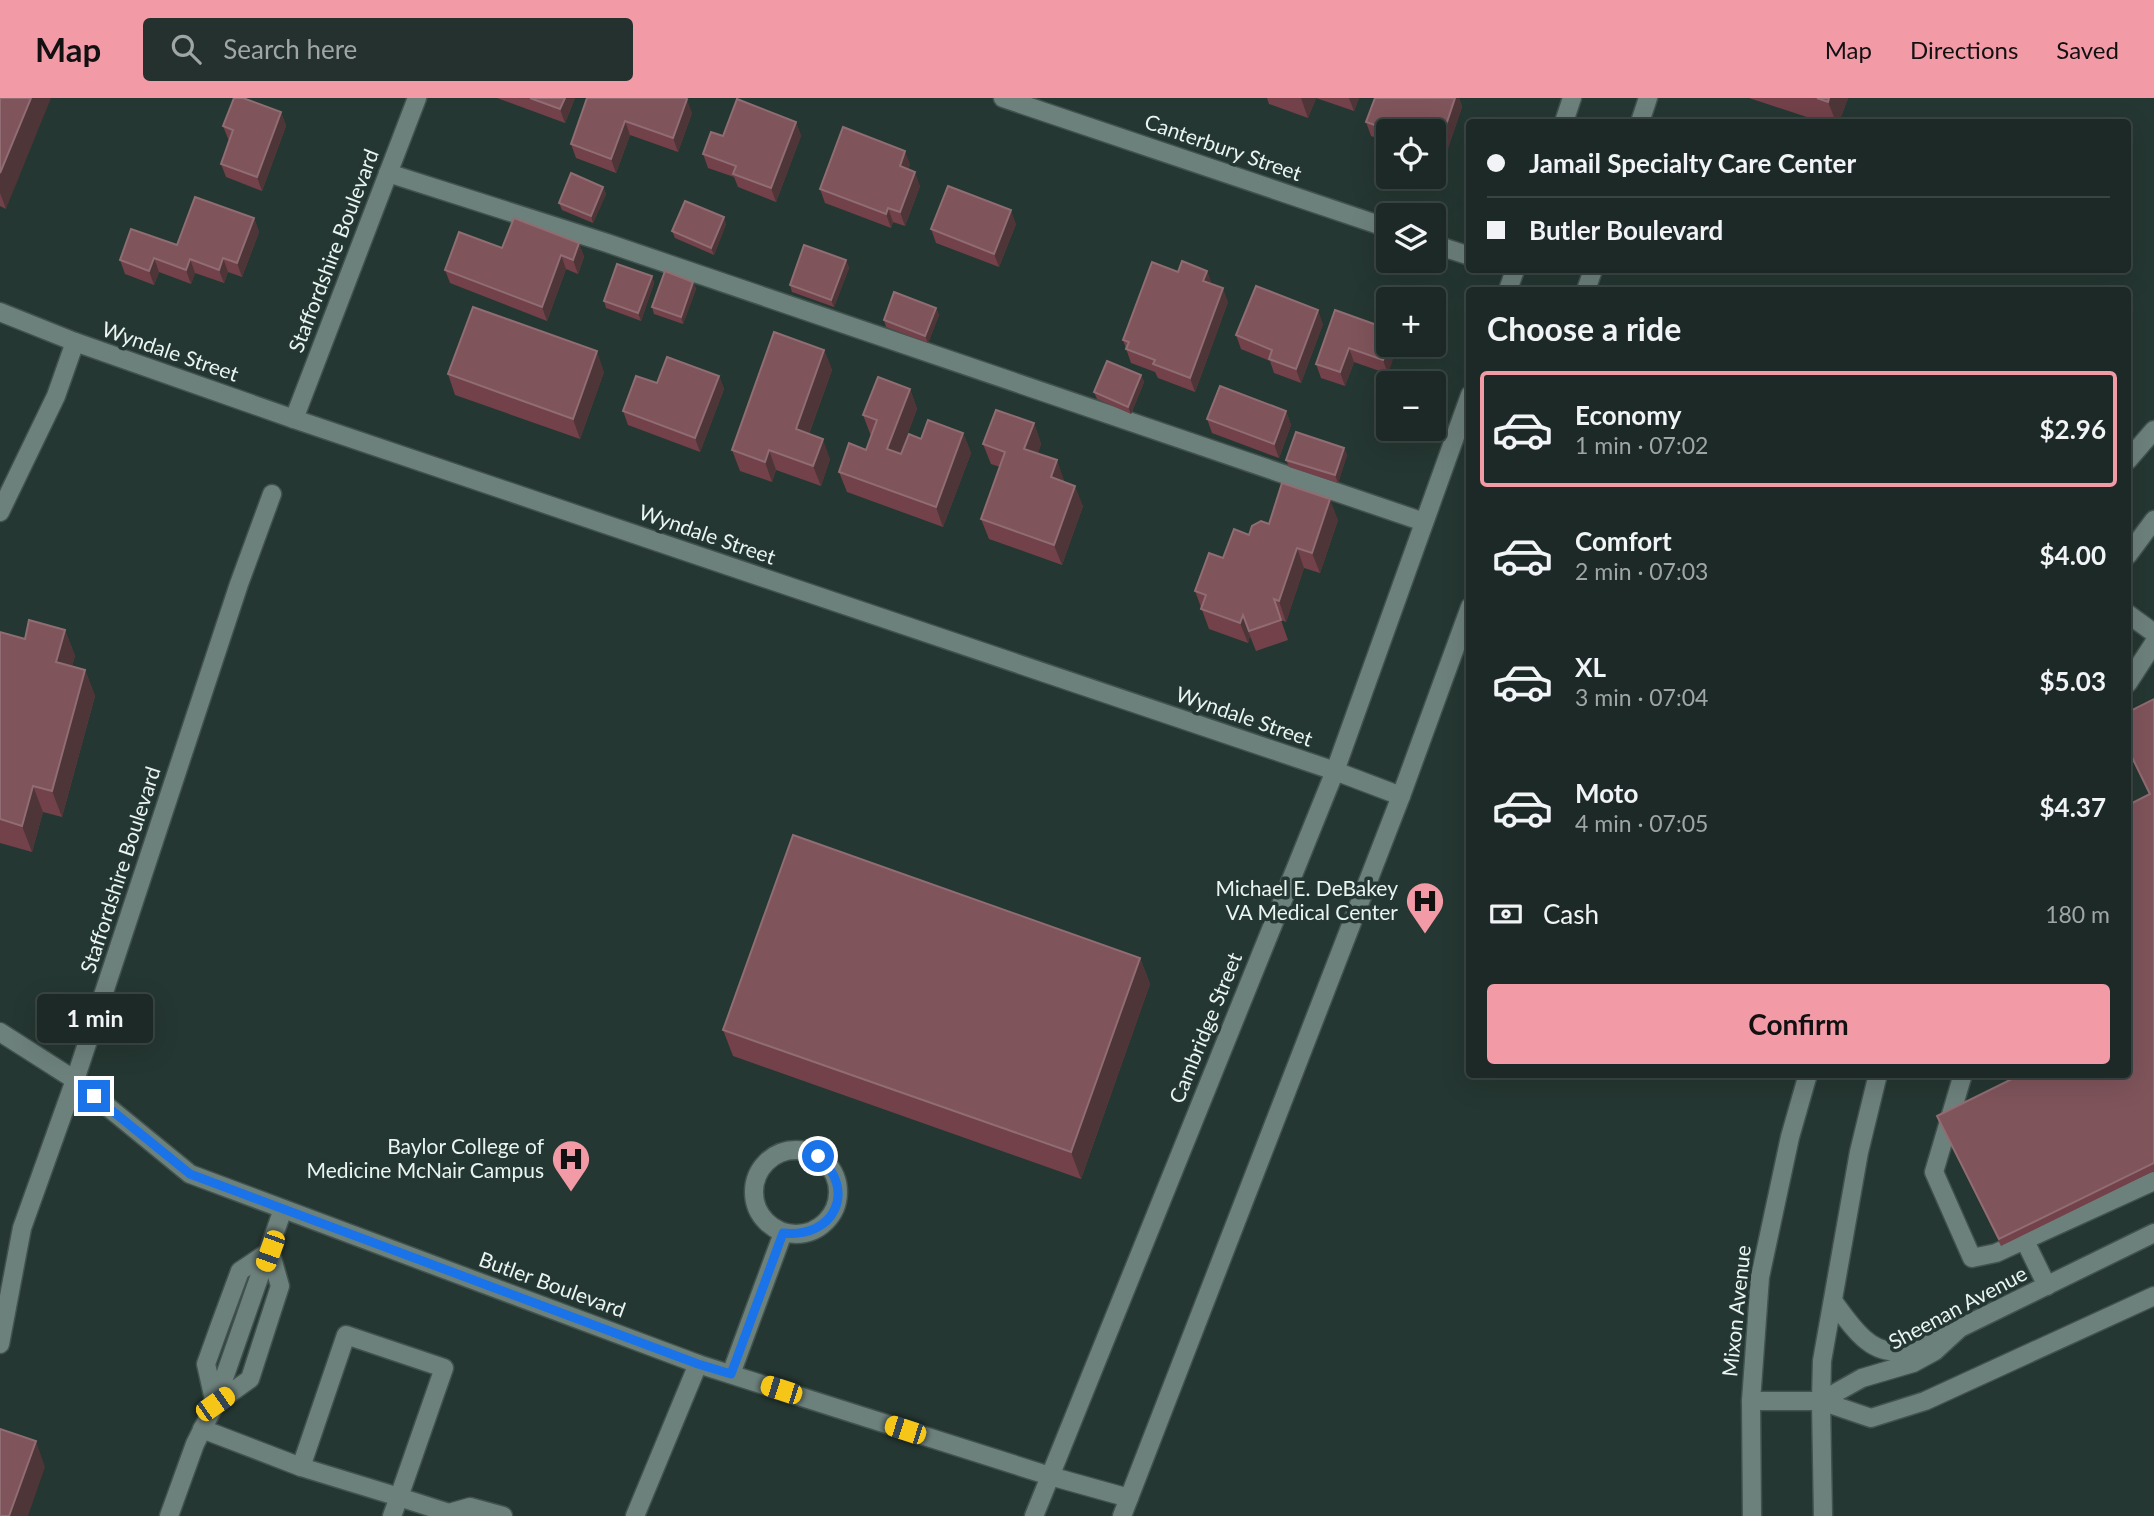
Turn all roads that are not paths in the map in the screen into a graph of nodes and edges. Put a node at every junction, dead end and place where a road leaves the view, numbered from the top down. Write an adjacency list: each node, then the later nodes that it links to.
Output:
1 (417, 98): 7 (street, Staffordshire Boulevard)
2 (1003, 98): 8 (street, Canterbury Street)
3 (1572, 98): 5 (street)
4 (1648, 98): 6 (street)
5 (1565, 119)
6 (1641, 119)
7 (388, 173): 14 (street, Staffordshire Boulevard); 20 (street)
8 (1376, 224)
9 (1446, 248): 10 (street)
10 (1466, 255)
11 (0, 312): 12 (street, Wyndale Street)
12 (75, 342): 14 (street, Wyndale Street); 18 (street)
13 (1466, 406): 20 (street, Cambridge Street)
14 (294, 419): 27 (street, Wyndale Street)
15 (2154, 429): 16 (street)
16 (2131, 456)
17 (272, 494): 33 (street, Staffordshire Boulevard)
18 (0, 512)
19 (2154, 520): 21 (street)
20 (1424, 522): 27 (street, Cambridge Street)
21 (2131, 551)
22 (2131, 616): 24 (street)
23 (1466, 618): 28 (street)
24 (2154, 633)
25 (2154, 643): 26 (street)
26 (2134, 659)
27 (1335, 771): 28 (street, Wyndale Street); 52 (street, Cambridge Street)
28 (1401, 796): 54 (street)
29 (0, 1032): 33 (street, Butler Boulevard)
30 (1807, 1078): 47 (street, Mixon Avenue)
31 (1877, 1078): 42 (street)
32 (1963, 1078): 38 (street)
33 (75, 1080): 35 (street, Butler Boulevard); 44 (street, Staffordshire Boulevard)
34 (2154, 1181): 38 (street)
35 (283, 1209): 39 (street); 45 (street, Butler Boulevard)
36 (783, 1233): 36 (street); 46 (street)
37 (2154, 1233): 40 (street, Sheenan Avenue)
38 (2025, 1241): 40 (street)
39 (270, 1251): 49 (street); 49 (street)
40 (2047, 1286): 43 (street, Sheenan Avenue)
41 (2154, 1296): 48 (street, Sheenan Avenue)
42 (1833, 1301): 43 (street); 48 (street)
43 (1960, 1328): 48 (street, Sheenan Avenue)
44 (0, 1344)
45 (698, 1364): 46 (street, Butler Boulevard); 59 (street)
46 (731, 1374): 52 (street, Butler Boulevard)
47 (1751, 1401): 48 (street, Sheenan Avenue); 62 (street, Mixon Avenue)
48 (1821, 1401): 63 (street)
49 (215, 1404): 50 (street)
50 (202, 1429): 51 (street); 56 (street)
51 (301, 1467): 53 (street); 53 (street)
52 (1050, 1476): 54 (street, Butler Boulevard); 60 (street, Cambridge Street)
53 (399, 1497): 55 (street); 57 (street)
54 (1129, 1498): 61 (street)
55 (450, 1514): 58 (street)
56 (169, 1516)
57 (393, 1516)
58 (502, 1516)
59 (635, 1516)
60 (1034, 1516)
61 (1122, 1516)
62 (1752, 1516)
63 (1823, 1516)

